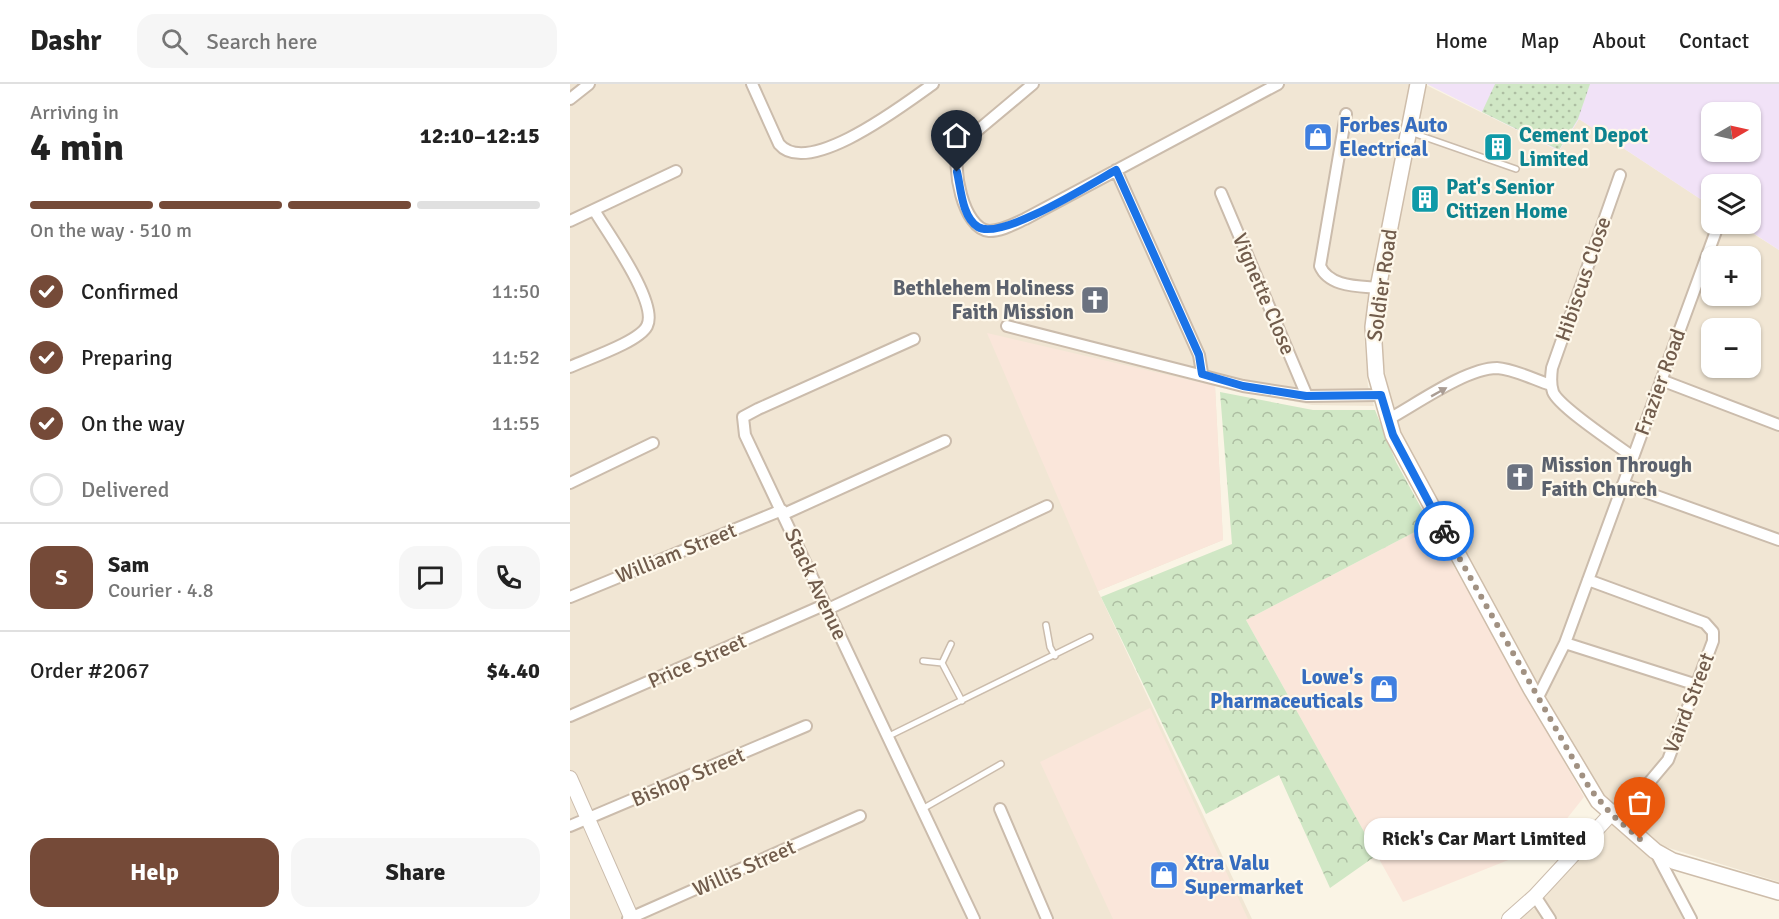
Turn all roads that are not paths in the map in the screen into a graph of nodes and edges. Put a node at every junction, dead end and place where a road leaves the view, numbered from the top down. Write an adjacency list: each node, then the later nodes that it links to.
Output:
1 (589, 84): 7 (street)
2 (752, 84): 3 (street)
3 (933, 84)
4 (1033, 84): 11 (street)
5 (1278, 84): 11 (street)
6 (1418, 84): 9 (main road, Soldier Road)
7 (570, 99)
8 (1346, 114): 18 (street)
9 (1408, 131): 10 (lane); 18 (main road, Soldier Road)
10 (1516, 169)
11 (1116, 170): 22 (street)
12 (676, 171): 15 (street)
13 (1620, 175): 24 (street, Hibiscus Close)
14 (1221, 193): 26 (street, Vignette Close)
15 (594, 210): 16 (street); 21 (street)
16 (570, 221)
17 (1715, 234): 23 (street, Frazier Road)
18 (1378, 288): 25 (main road, Soldier Road)
19 (1007, 326): 22 (street)
20 (914, 339): 35 (street, Stack Avenue)
21 (570, 367)
22 (1202, 374): 26 (street)
23 (1661, 380): 28 (street); 31 (street, Frazier Road)
24 (1551, 385): 27 (street, one-way to 24); 31 (street)
25 (1381, 395): 26 (street); 27 (main road, Soldier Road)
26 (1306, 396)
27 (1387, 420): 48 (main road, Soldier Road)
28 (1779, 425)
29 (945, 441): 35 (street, William Street)
30 (653, 443): 32 (street)
31 (1633, 457): 33 (street, Frazier Road)
32 (570, 483)
33 (1623, 484): 36 (street); 37 (street, Frazier Road)
34 (1047, 506): 39 (street, Price Street)
35 (783, 512): 38 (street, William Street); 39 (street, Stack Avenue)
36 (1779, 540)
37 (1588, 580): 42 (street, Frazier Road); 47 (street, Vaird Street)
38 (570, 597)
39 (825, 607): 50 (street, Price Street); 52 (street, Stack Avenue)
40 (1046, 625): 44 (lane)
41 (1090, 638): 44 (lane)
42 (1565, 643): 47 (street); 48 (street, Frazier Road)
43 (951, 644): 46 (lane)
44 (1055, 656): 49 (lane)
45 (922, 661): 46 (lane)
46 (942, 663): 49 (lane)
47 (1697, 685): 57 (street, Vaird Street)
48 (1537, 699): 57 (main road, Soldier Road)
49 (962, 701): 52 (lane)
50 (570, 716)
51 (806, 726): 59 (street, Bishop Street)
52 (889, 736): 55 (street, Stack Avenue)
53 (1001, 764): 55 (lane)
54 (570, 778): 59 (street)
55 (924, 807): 65 (street, Stack Avenue)
56 (1000, 809): 66 (street)
57 (1611, 814): 61 (main road, Soldier Road); 63 (street)
58 (860, 816): 64 (street, Willis Street)
59 (588, 819): 60 (street, Bishop Street); 64 (street)
60 (570, 826)
61 (1655, 851): 62 (main road, Soldier Road); 69 (street)
62 (1779, 892)
63 (1535, 896): 67 (street); 68 (street)
64 (631, 919)
65 (974, 919)
66 (1047, 919)
67 (1509, 919)
68 (1550, 919)
69 (1691, 919)

